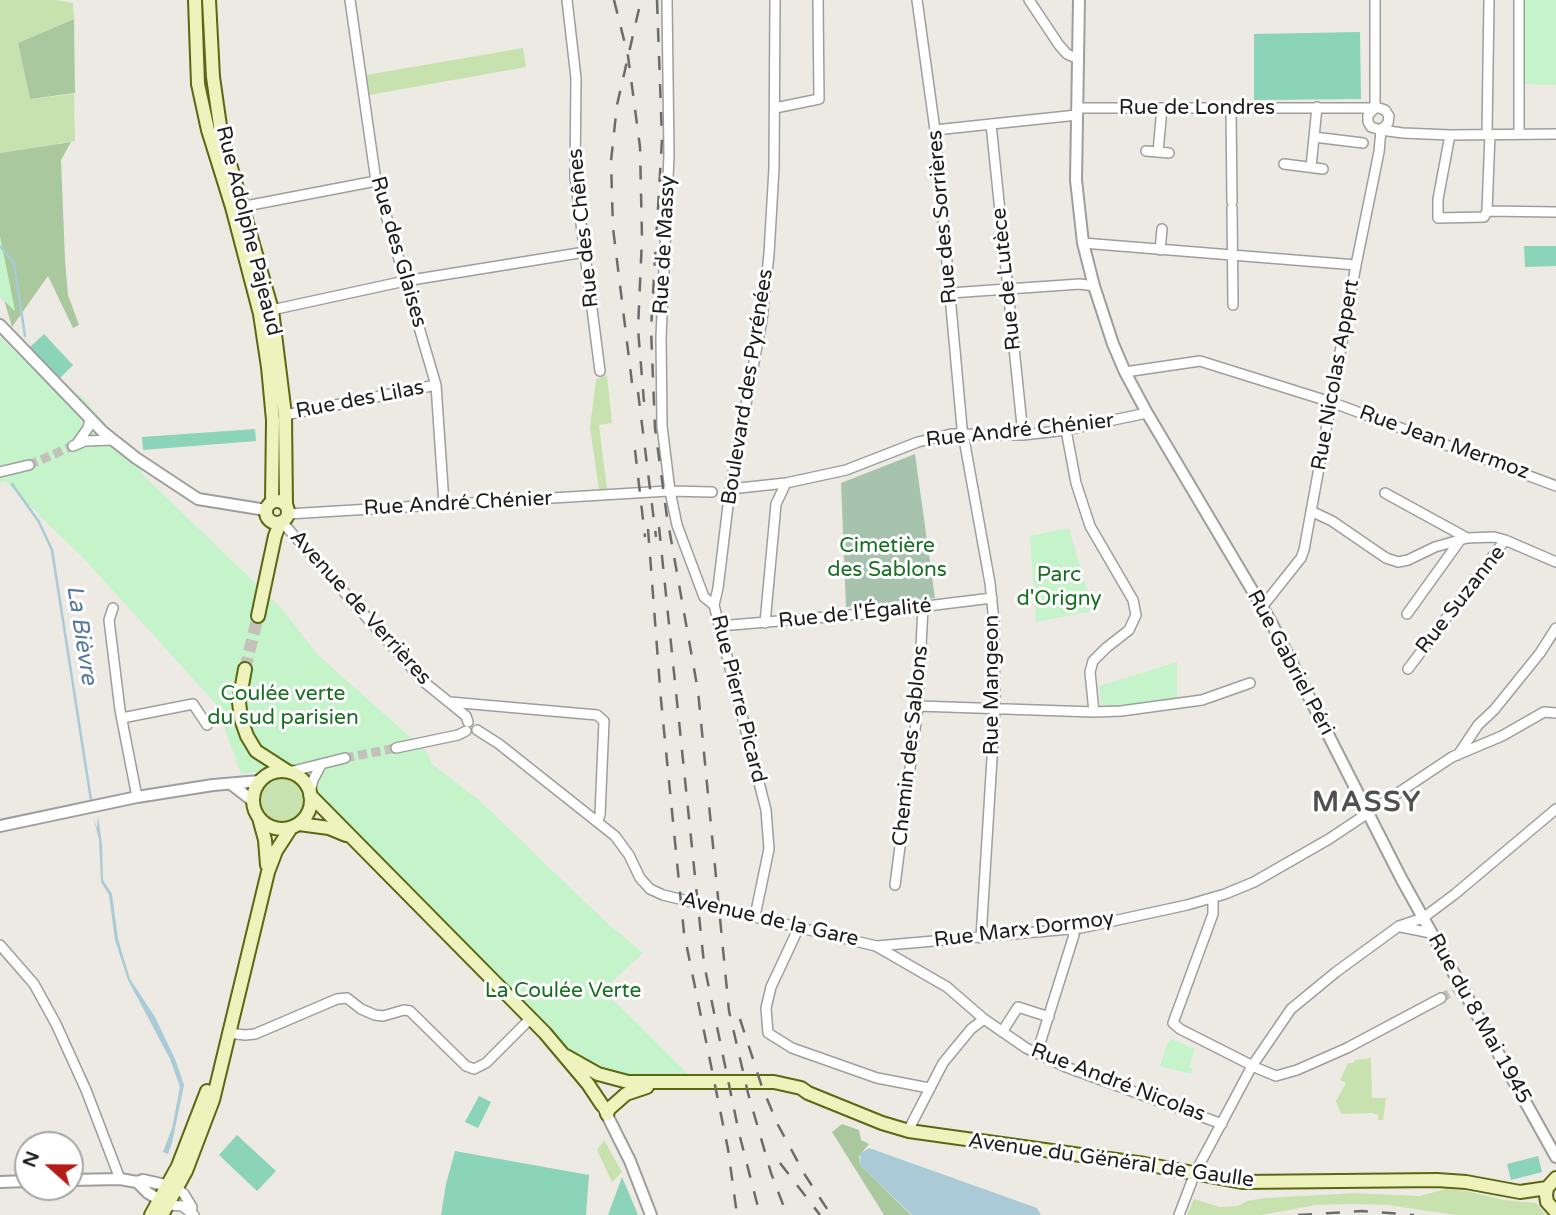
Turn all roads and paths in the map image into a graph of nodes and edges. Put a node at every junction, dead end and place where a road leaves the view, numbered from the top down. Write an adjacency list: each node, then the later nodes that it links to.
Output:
1 (195, 0): 55 (main road, Rue Adolphe Pajeaud)
2 (209, 0): 41 (main road, Rue Adolphe Pajeaud)
3 (350, 0): 40 (street, Rue des Glaises)
4 (567, 0): 47 (street, Rue des Chênes)
5 (667, 0): 73 (street, Rue de Massy)
6 (775, 0): 16 (street, Boulevard des Pyrénées)
7 (818, 0): 16 (street)
8 (917, 0): 25 (street, Rue des Sorrières)
9 (1029, 0): 14 (street)
10 (1079, 0): 14 (street, Rue Gabriel Péri)
11 (1375, 0): 20 (street)
12 (1489, 0): 28 (street)
13 (1519, 0): 29 (street)
14 (1078, 59): 21 (street, Rue Gabriel Péri)
15 (1317, 107): 18 (street, Rue de Londres); 19 (street, Rue de Londres); 32 (street)
16 (775, 108): 72 (street, Boulevard des Pyrénées)
17 (1162, 108): 18 (street, Rue de Londres); 21 (street, Rue de Londres); 35 (street)
18 (1231, 108): 48 (street)
19 (1353, 108): 20 (street, Rue de Londres); 22 (street)
20 (1375, 108): 22 (street); 23 (street)
21 (1077, 111): 24 (street, Rue de Londres); 45 (street, Rue Gabriel Péri)
22 (1367, 118): 26 (street)
23 (1389, 120): 26 (street); 27 (street)
24 (991, 124): 25 (street, Rue de Londres); 52 (street, Rue de Lutèce)
25 (935, 130): 53 (street, Rue des Sorrières)
26 (1381, 130): 27 (street); 49 (street, Rue Nicolas Appert)
27 (1403, 133): 31 (street)
28 (1489, 134): 29 (street); 31 (street); 42 (street)
29 (1519, 134): 30 (street)
30 (1556, 134)
31 (1450, 135): 42 (street)
32 (1314, 137): 33 (street); 38 (street)
33 (1363, 143)
34 (1146, 151): 35 (street)
35 (1158, 152): 36 (street)
36 (1170, 153)
37 (1284, 164): 38 (street)
38 (1311, 167): 39 (street)
39 (1323, 169)
40 (376, 181): 41 (street); 50 (street, Rue des Glaises)
41 (243, 209): 55 (main road, Rue Adolphe Pajeaud)
42 (1487, 211): 43 (street)
43 (1556, 212)
44 (1162, 229): 46 (street)
45 (1083, 243): 46 (street); 51 (street, Rue Gabriel Péri)
46 (1160, 250): 48 (street)
47 (585, 252): 50 (street); 57 (street, Rue des Chênes)
48 (1232, 254): 49 (street); 54 (street)
49 (1356, 265): 60 (street, Rue Nicolas Appert)
50 (405, 281): 55 (street); 59 (street, Rue des Glaises)
51 (1094, 286): 52 (street); 58 (street, Rue Gabriel Péri)
52 (1008, 288): 53 (street); 66 (street, Rue de Lutèce)
53 (950, 293): 65 (street, Rue des Sorrières)
54 (1233, 305)
55 (266, 312): 62 (main road, Rue Adolphe Pajeaud); 77 (main road, Rue Adolphe Pajeaud)
56 (0, 325): 63 (street)
57 (600, 371)
58 (1125, 372): 60 (street, Rue Jean Mermoz); 61 (street, Rue Gabriel Péri)
59 (436, 385): 62 (street, Rue des Lilas); 76 (street, Rue des Glaises)
60 (1331, 402): 71 (street, Rue Jean Mermoz); 78 (street, Rue Nicolas Appert)
61 (1147, 413): 64 (street, Rue André Chénier); 87 (street, Rue Gabriel Péri)
62 (285, 415): 79 (main road, Rue Adolphe Pajeaud)
63 (90, 419): 67 (street); 67 (street)
64 (1066, 430): 66 (street, Rue André Chénier); 100 (street)
65 (964, 434): 66 (street, Rue André Chénier); 70 (street, Rue André Chénier); 84 (street, Rue Mangeon)
66 (1023, 435)
67 (111, 440): 77 (street)
68 (29, 465): 69 (street)
69 (0, 472)
70 (786, 483): 72 (street, Rue André Chénier); 91 (street)
71 (1556, 486)
72 (730, 489): 85 (street, Boulevard des Pyrénées)
73 (670, 491): 74 (street, Rue André Chénier); 76 (street, Rue André Chénier); 85 (street, Rue Pierre Picard)
74 (712, 492)
75 (1385, 493): 80 (street)
76 (444, 503): 79 (street, Rue André Chénier)
77 (268, 510): 79 (main road); 79 (main road); 83 (main road, Rue Adolphe Pajeaud)
78 (1312, 512): 80 (street); 87 (street, Rue Nicolas Appert)
79 (284, 516): 83 (main road, Rue Adolphe Pajeaud); 97 (street, Avenue de Verrières)
80 (1464, 538): 81 (street); 89 (street)
81 (1505, 540): 82 (street, Rue Suzanne); 95 (street, Rue Suzanne)
82 (1556, 562)
83 (265, 580): 90 (main road)
84 (992, 598): 86 (street, Rue de l'Égalité); 99 (street, Rue Mangeon)
85 (714, 605): 92 (street, Rue Pierre Picard)
86 (923, 607): 91 (street, Rue de l'Égalité); 98 (street, Chemin des Sablons)
87 (1262, 607): 117 (street, Rue Gabriel Péri)
88 (113, 608): 102 (street)
89 (1406, 614)
90 (258, 616)
91 (765, 623): 92 (street, Rue de l'Égalité)
92 (719, 626): 126 (street, Rue Pierre Picard)
93 (1556, 628): 107 (street)
94 (245, 669): 106 (main road)
95 (1408, 669)
96 (1250, 683): 100 (street)
97 (450, 702): 104 (street, Avenue de Verrières); 119 (street)
98 (918, 706): 99 (street); 124 (street, Chemin des Sablons)
99 (995, 709): 100 (street); 132 (street, Rue Mangeon)
100 (1094, 712)
101 (1556, 713): 107 (street)
102 (121, 718): 103 (street); 114 (street)
103 (207, 725)
104 (467, 727): 105 (street); 119 (street)
105 (396, 748)
106 (256, 751): 110 (main road); 111 (main road)
107 (1458, 755): 117 (street, Rue Marx Dormoy)
108 (345, 758): 109 (street)
109 (321, 765): 110 (street); 113 (street)
110 (288, 772): 111 (main road); 113 (main road)
111 (261, 780): 112 (street); 115 (main road)
112 (231, 784): 114 (street); 115 (street)
113 (310, 794): 121 (main road); 122 (main road)
114 (137, 797): 120 (street)
115 (253, 802): 118 (main road)
116 (1556, 808): 127 (street)
117 (1366, 813): 125 (street, Rue Marx Dormoy); 127 (street, Rue Gabriel Péri)
118 (259, 818): 121 (main road); 123 (main road)
119 (598, 820): 126 (street, Avenue de la Gare)
120 (0, 826)
121 (295, 826): 122 (main road); 123 (main road)
122 (353, 837): 139 (main road)
123 (268, 872): 142 (main road)
124 (895, 885)
125 (1213, 898): 130 (street, Rue Marx Dormoy); 146 (street)
126 (755, 916): 129 (street, Avenue de la Gare)
127 (1423, 918): 128 (street); 131 (street, Rue du 8 Mai 1945)
128 (1399, 926): 131 (street); 146 (street)
129 (799, 927): 135 (street, Avenue de la Gare); 147 (street)
130 (1072, 929): 132 (street, Rue Marx Dormoy); 138 (street)
131 (1432, 933): 152 (street, Rue du 8 Mai 1945)
132 (981, 938): 133 (street, Rue Marx Dormoy)
133 (918, 943): 135 (street, Rue Marx Dormoy); 136 (street, Rue Marx Dormoy)
134 (0, 945): 154 (street)
135 (876, 946): 136 (street, Rue André Nicolas)
136 (909, 966): 140 (street, Rue André Nicolas)
137 (1441, 998): 146 (street)
138 (1049, 1017): 141 (street); 143 (street)
139 (531, 1018): 142 (street); 144 (main road)
140 (985, 1019): 141 (street, Rue André Nicolas); 147 (street)
141 (1002, 1032): 143 (street, Rue André Nicolas)
142 (228, 1033): 145 (main road)
143 (1037, 1052): 150 (street, Rue André Nicolas)
144 (566, 1056): 148 (main road, Avenue du Général de Gaulle); 149 (main road)
145 (220, 1062): 158 (main road); 158 (main road)
146 (1252, 1066): 150 (street)
147 (929, 1088): 151 (street)
148 (808, 1094): 149 (main road, Avenue du Général de Gaulle); 153 (main road, Avenue du Général de Gaulle)
149 (604, 1109): 163 (street)
150 (1222, 1124): 153 (street)
151 (911, 1125)
152 (1556, 1156): 157 (street, Rue du 8 Mai 1945)
153 (1195, 1173): 157 (main road, Avenue du Général de Gaulle); 164 (street)
154 (120, 1179): 155 (street); 156 (street)
155 (84, 1180)
156 (137, 1182): 158 (street); 158 (street)
157 (1552, 1182): 159 (main road)
158 (169, 1197): 160 (street); 160 (street); 161 (main road); 162 (main road)
159 (1556, 1212)
160 (193, 1213)
161 (151, 1215)
162 (156, 1215)
163 (651, 1215)
164 (1179, 1215)

